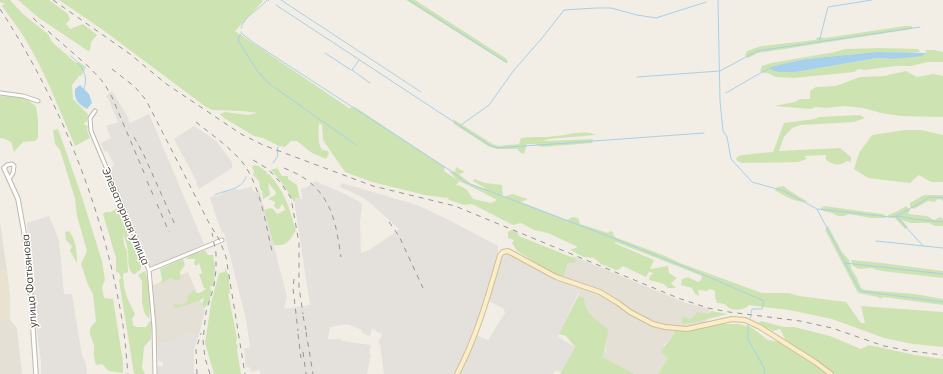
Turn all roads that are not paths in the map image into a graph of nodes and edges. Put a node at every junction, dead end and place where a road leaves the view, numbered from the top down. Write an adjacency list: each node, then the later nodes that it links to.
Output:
1 (0, 94): 2 (street)
2 (38, 101)
3 (95, 111): 7 (street, Элеваторная улица)
4 (4, 168): 5 (street, улица Фатьянова); 5 (street)
5 (9, 179): 8 (street, улица Фатьянова)
6 (222, 240): 7 (street)
7 (149, 270): 9 (street, Элеваторная улица)
8 (36, 374)
9 (155, 374)
10 (457, 374): 11 (main road)
11 (831, 374)

